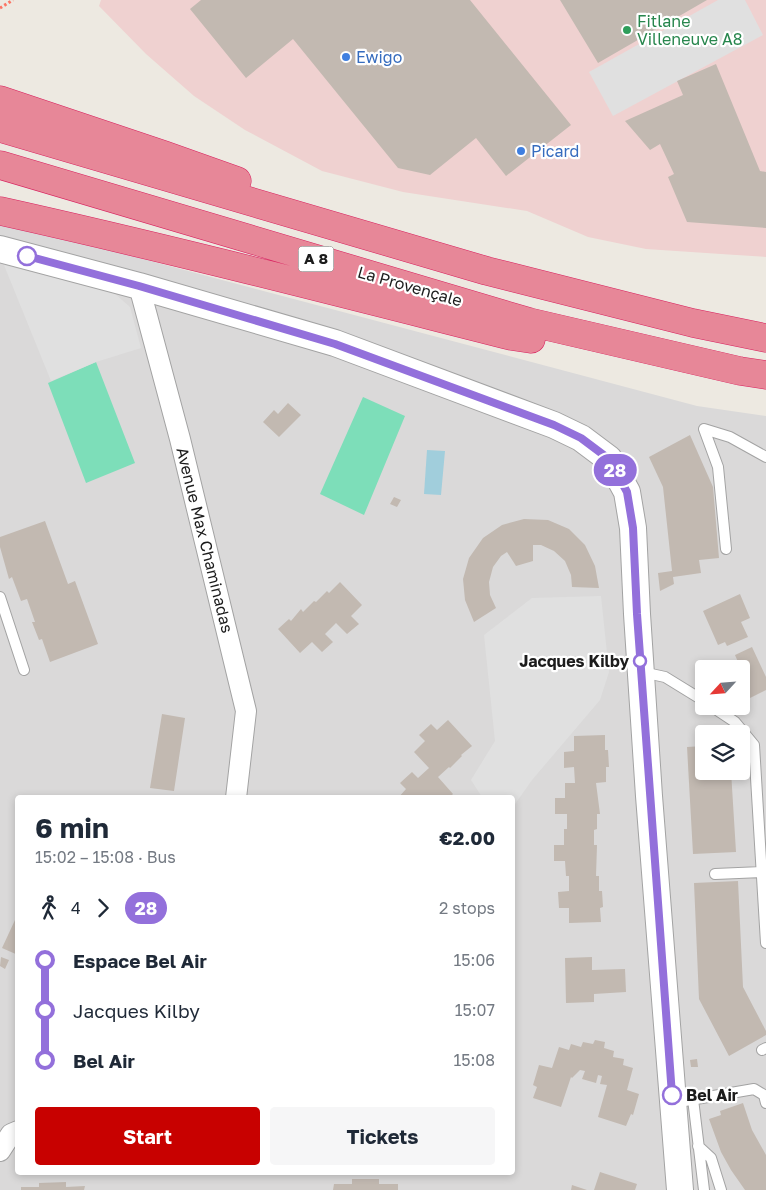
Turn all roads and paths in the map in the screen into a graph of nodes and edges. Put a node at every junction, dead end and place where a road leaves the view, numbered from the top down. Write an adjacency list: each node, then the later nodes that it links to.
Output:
1 (13, 0): 2 (path)
2 (0, 8)
3 (0, 100): 8 (highway)
4 (0, 128): 8 (highway, A 8)
5 (0, 165): 11 (highway, La Provençale / A 8)
6 (0, 211): 11 (highway)
7 (0, 249): 9 (street)
8 (487, 271): 10 (highway, A 8)
9 (139, 286): 17 (street); 21 (street, Avenue Max Chaminadas)
10 (766, 338)
11 (633, 346): 12 (highway, La Provençale / A 8)
12 (766, 375)
13 (766, 457): 14 (lane)
14 (726, 550)
15 (0, 597): 16 (lane)
16 (24, 670)
17 (641, 672): 18 (lane); 26 (street)
18 (695, 695)
19 (724, 715): 20 (lane)
20 (756, 786): 22 (lane); 23 (lane)
21 (236, 795)
22 (766, 795)
23 (762, 872): 24 (lane); 25 (lane)
24 (715, 874)
25 (766, 943)
26 (683, 1101): 27 (lane); 29 (lane); 31 (street)
27 (766, 1103)
28 (15, 1132): 30 (street)
29 (698, 1146): 32 (lane); 33 (lane)
30 (0, 1151)
31 (680, 1190)
32 (704, 1190)
33 (721, 1190)

